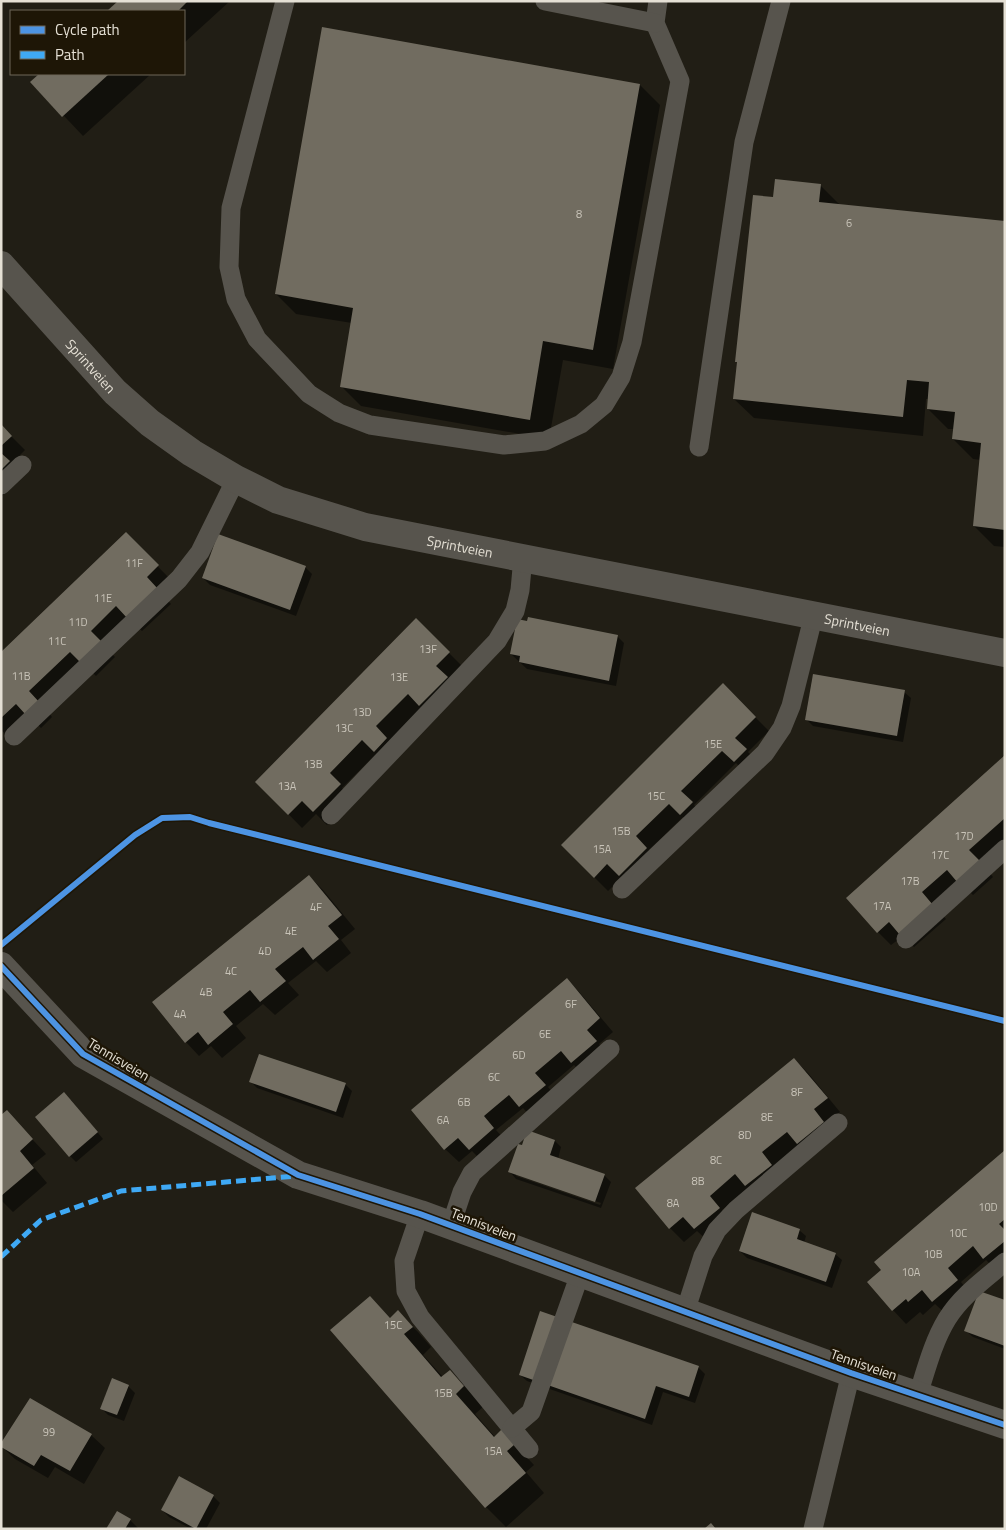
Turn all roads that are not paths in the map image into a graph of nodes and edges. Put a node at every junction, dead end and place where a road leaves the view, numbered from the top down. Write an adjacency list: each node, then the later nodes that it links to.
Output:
1 (285, 1): 5 (lane)
2 (546, 1): 5 (lane)
3 (658, 1): 5 (lane)
4 (781, 1): 7 (lane)
5 (654, 23)
6 (1, 265): 9 (street, Sprintveien)
7 (699, 447)
8 (22, 465): 10 (lane)
9 (236, 479): 11 (street, Sprintveien); 14 (lane)
10 (1, 485)
11 (523, 557): 12 (street, Sprintveien); 15 (lane)
12 (814, 614): 13 (street, Sprintveien); 17 (lane)
13 (1005, 653)
14 (14, 736)
15 (331, 815)
16 (1005, 849): 18 (lane)
17 (622, 888)
18 (906, 939)
19 (1, 966): 22 (street, Tennisveien)
20 (610, 1049): 23 (lane)
21 (838, 1124): 26 (lane)
22 (420, 1214): 23 (street, Tennisveien); 30 (lane)
23 (450, 1225): 25 (street, Tennisveien)
24 (1005, 1262): 28 (lane)
25 (580, 1274): 26 (street, Tennisveien); 30 (lane)
26 (685, 1312): 27 (street, Tennisveien)
27 (851, 1373): 28 (street, Tennisveien); 32 (lane)
28 (918, 1395): 29 (street, Tennisveien)
29 (1005, 1425)
30 (512, 1428): 31 (lane)
31 (529, 1449)
32 (812, 1529)

